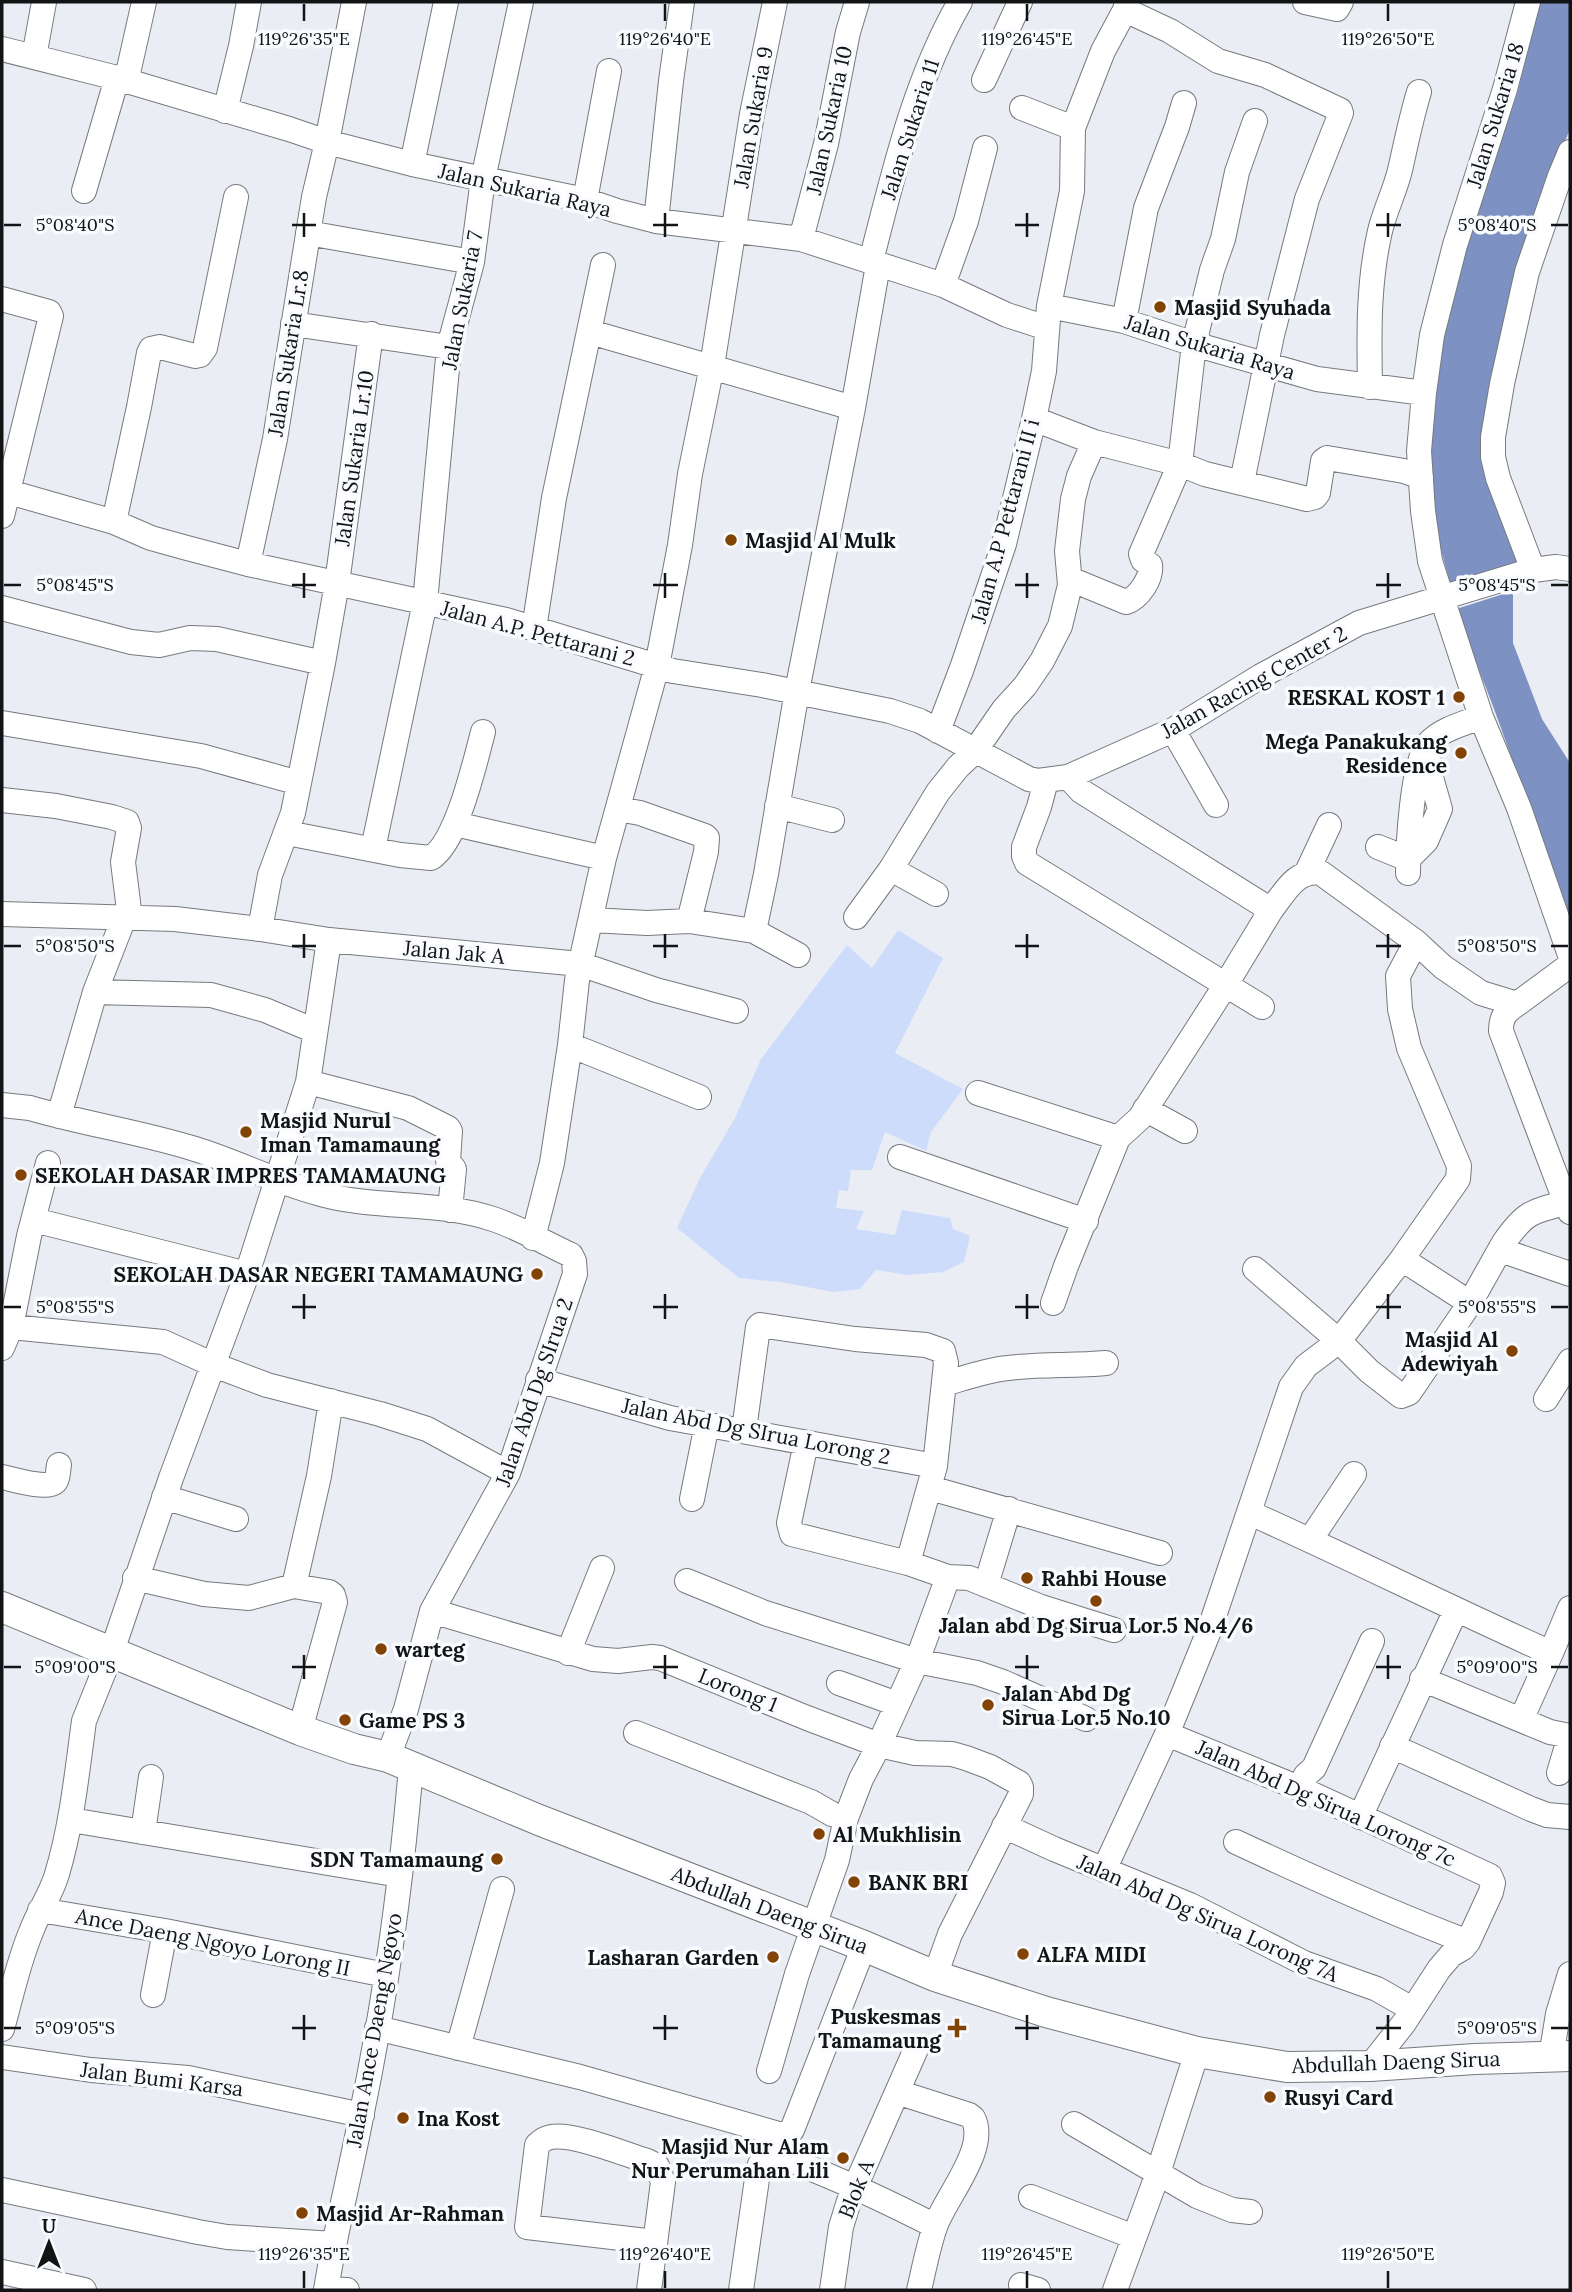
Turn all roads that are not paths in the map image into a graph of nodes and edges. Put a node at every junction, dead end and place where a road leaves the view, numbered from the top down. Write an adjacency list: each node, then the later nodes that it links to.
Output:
1 (44, 2): 17 (street)
2 (144, 2): 20 (street)
3 (249, 2): 24 (street)
4 (354, 2): 27 (street, Jalan Sukaria Lr.8)
5 (446, 2): 30 (street)
6 (521, 2): 31 (street, Jalan Sukaria 7)
7 (682, 2): 35 (street)
8 (775, 2): 36 (street, Jalan Sukaria 9)
9 (858, 2): 38 (street, Jalan Sukaria 10)
10 (960, 2): 40 (street, Jalan Sukaria 11)
11 (1020, 2): 19 (street)
12 (1305, 2): 13 (street)
13 (1341, 2)
14 (1528, 2): 54 (street, Jalan Sukaria 18)
15 (1126, 6): 26 (street); 51 (street)
16 (2, 48): 17 (street, Jalan Sukaria Raya)
17 (34, 57): 20 (street, Jalan Sukaria Raya)
18 (609, 71): 34 (street)
19 (984, 79)
20 (121, 80): 24 (street, Jalan Sukaria Raya); 32 (street)
21 (1419, 92): 53 (street)
22 (1184, 103): 45 (street)
23 (1022, 108): 26 (street)
24 (225, 111): 27 (street, Jalan Sukaria Raya)
25 (1255, 121): 49 (street)
26 (1073, 128): 44 (street, Jalan A.P Pettarani II i)
27 (327, 142): 30 (street, Jalan Sukaria Raya); 37 (street, Jalan Sukaria Lr.8)
28 (985, 148): 42 (street)
29 (1570, 152): 65 (street)
30 (412, 164): 31 (street, Jalan Sukaria Raya)
31 (483, 179): 34 (street, Jalan Sukaria Raya); 39 (street, Jalan Sukaria 7)
32 (84, 191)
33 (236, 197): 62 (street)
34 (585, 200): 35 (street, Jalan Sukaria Raya)
35 (656, 221): 36 (street, Jalan Sukaria Raya)
36 (732, 232): 38 (street, Jalan Sukaria Raya); 52 (street, Jalan Sukaria 9)
37 (308, 233): 39 (street); 46 (street, Jalan Sukaria Lr.8)
38 (801, 239): 40 (street, Jalan Sukaria Raya)
39 (472, 262): 50 (street, Jalan Sukaria 7)
40 (874, 263): 42 (street, Jalan Sukaria Raya); 55 (street, Jalan Sukaria 11)
41 (603, 265): 47 (street)
42 (943, 285): 44 (street, Jalan Sukaria Raya)
43 (2, 299): 61 (street)
44 (1048, 317): 45 (street, Jalan Sukaria Raya); 56 (street, Jalan A.P Pettarani II i)
45 (1124, 321): 49 (street, Jalan Sukaria Raya)
46 (293, 324): 48 (street); 63 (street, Jalan Sukaria Lr.8)
47 (590, 332): 52 (street); 71 (street)
48 (371, 334): 50 (street); 67 (street, Jalan Sukaria Lr.10)
49 (1194, 344): 51 (street, Jalan Sukaria Raya); 58 (street)
50 (449, 347): 69 (street, Jalan Sukaria 7)
51 (1267, 365): 53 (street, Jalan Sukaria Raya); 60 (street)
52 (712, 366): 55 (street); 73 (street, Jalan Sukaria 9)
53 (1370, 387): 54 (street, Jalan Sukaria Raya)
54 (1424, 393): 59 (street, Jalan Sukaria 18)
55 (853, 408): 74 (street, Jalan Sukaria 11)
56 (1034, 419): 57 (street); 78 (street, Jalan A.P Pettarani II i)
57 (1094, 442): 58 (street); 66 (street)
58 (1180, 464): 60 (street); 66 (street)
59 (1421, 477): 60 (street); 68 (street, Jalan Sukaria 18)
60 (1242, 482)
61 (4, 500): 62 (street, Jalan A.P. Pettarani 2)
62 (114, 522): 63 (street, Jalan A.P. Pettarani 2)
63 (248, 564): 67 (street, Jalan A.P. Pettarani 2)
64 (1570, 569): 65 (street, Jalan Racing Center 2)
65 (1528, 572): 68 (street, Jalan Racing Center 2)
66 (1070, 579): 80 (street)
67 (337, 583): 69 (street, Jalan A.P. Pettarani 2); 72 (street, Jalan Sukaria Lr.10)
68 (1446, 597): 75 (street, Jalan Sukaria 18); 77 (street, Jalan Racing Center 2)
69 (425, 602): 71 (street, Jalan A.P. Pettarani 2); 92 (street, Jalan Sukaria 7)
70 (2, 608): 72 (street)
71 (534, 629): 73 (street, Jalan A.P. Pettarani 2)
72 (323, 663): 82 (street, Jalan Sukaria Lr.10)
73 (657, 666): 74 (street, Jalan A.P. Pettarani 2); 86 (street, Jalan Sukaria 9)
74 (797, 691): 78 (street, Jalan A.P. Pettarani 2); 85 (street, Jalan Sukaria 11)
75 (1481, 717): 91 (street); 108 (street, Jalan Sukaria 18)
76 (2, 723): 82 (street)
77 (1173, 730): 81 (street, Jalan Racing Center 2); 84 (street)
78 (938, 731): 80 (street, Jalan A.P. Pettarani 2)
79 (483, 732): 88 (street)
80 (975, 751): 81 (street, Jalan A.P. Pettarani 2); 94 (street)
81 (1057, 779): 97 (street); 111 (street)
82 (299, 783): 90 (street, Jalan Sukaria Lr.10)
83 (2, 800): 100 (street)
84 (1216, 805)
85 (777, 806): 87 (street); 104 (street, Jalan Sukaria 11)
86 (618, 809): 93 (street, Jalan Sukaria 9); 102 (street)
87 (832, 820)
88 (455, 824): 92 (street); 93 (street)
89 (1329, 825): 95 (street)
90 (287, 833): 92 (street); 103 (street, Jalan Sukaria Lr.10)
91 (1378, 847)
92 (373, 849)
93 (604, 858): 101 (street, Jalan Sukaria 9)
94 (891, 869): 96 (street); 99 (street)
95 (1307, 872): 97 (street); 106 (street)
96 (936, 894)
97 (1271, 910): 111 (street)
98 (2, 914): 100 (street, Jalan Jak A)
99 (856, 917)
100 (127, 918): 103 (street, Jalan Jak A); 112 (street)
101 (591, 920): 102 (street); 109 (street, Jalan Sukaria 9)
102 (690, 921): 104 (street)
103 (260, 929): 105 (street, Jalan Jak A)
104 (754, 931): 107 (street)
105 (329, 940): 109 (street, Jalan Jak A); 116 (street)
106 (1416, 942): 113 (street); 135 (street)
107 (798, 955)
108 (1570, 955)
109 (580, 964): 115 (street, Jalan Jak A); 117 (street, Jalan Sukaria 9)
110 (1570, 965): 113 (street)
111 (1225, 986): 114 (street); 122 (street)
112 (95, 992): 116 (street); 123 (street)
113 (1517, 1004): 129 (street)
114 (1262, 1007)
115 (736, 1011)
116 (315, 1031): 118 (street)
117 (570, 1045): 120 (street); 133 (street, Jalan Sukaria 9)
118 (308, 1082): 128 (street); 130 (street)
119 (978, 1093): 125 (street)
120 (699, 1097)
121 (2, 1105): 123 (street, Jalan Abd Dg SIrua 2)
122 (1145, 1110): 124 (street); 125 (street)
123 (59, 1116): 128 (street, Jalan Abd Dg SIrua 2)
124 (1185, 1131)
125 (1118, 1138): 132 (street)
126 (900, 1157): 132 (street)
127 (48, 1163): 131 (street)
128 (275, 1181): 130 (street, Jalan Abd Dg SIrua 2); 137 (street)
129 (1569, 1206): 134 (street)
130 (450, 1210): 133 (street, Jalan Abd Dg SIrua 2)
131 (34, 1220): 137 (street); 141 (street)
132 (1086, 1221): 139 (street)
133 (533, 1238): 146 (street, Jalan Abd Dg SIrua 2)
134 (1503, 1244): 138 (street); 140 (street)
135 (1402, 1259): 140 (street); 142 (street)
136 (1255, 1269): 142 (street)
137 (247, 1274): 145 (street)
138 (1570, 1274)
139 (1053, 1303)
140 (1470, 1303): 142 (street)
141 (5, 1330): 145 (street)
142 (1339, 1340): 161 (street)
143 (1570, 1361): 148 (street)
144 (1106, 1363): 147 (street)
145 (214, 1365): 149 (street); 158 (street)
146 (538, 1380): 150 (street, Jalan Abd Dg SIrua Lorong 2); 154 (street, Jalan Abd Dg SIrua 2)
147 (944, 1384): 151 (street); 157 (street)
148 (1546, 1399)
149 (331, 1401): 154 (street); 171 (street)
150 (708, 1424): 151 (street, Jalan Abd Dg SIrua Lorong 2); 159 (street)
151 (744, 1430): 152 (street, Jalan Abd Dg SIrua Lorong 2)
152 (806, 1443): 157 (street, Jalan Abd Dg SIrua Lorong 2); 165 (street)
153 (59, 1465): 156 (street)
154 (508, 1473): 175 (street, Jalan Abd Dg SIrua 2)
155 (1354, 1474): 163 (street)
156 (2, 1477)
157 (933, 1477): 160 (street, Jalan Abd Dg SIrua Lorong 2); 165 (street)
158 (164, 1497): 162 (street); 168 (street)
159 (692, 1499)
160 (1009, 1509): 164 (street, Jalan Abd Dg SIrua Lorong 2); 170 (street)
161 (1250, 1513): 163 (street); 189 (street)
162 (236, 1519)
163 (1310, 1540): 174 (street)
164 (1160, 1553)
165 (908, 1563): 167 (street)
166 (601, 1568): 178 (street)
167 (948, 1577): 170 (street); 181 (street)
168 (135, 1578): 171 (street); 180 (street)
169 (687, 1581): 181 (street)
170 (986, 1585): 176 (street)
171 (294, 1586): 187 (street)
172 (2, 1607): 180 (main road, Abdullah Daeng Sirua)
173 (1570, 1608): 179 (street)
174 (1456, 1610): 179 (street); 182 (street)
175 (432, 1611): 178 (street, Lorong 1); 193 (street, Jalan Abd Dg SIrua 2)
176 (1114, 1630)
177 (1372, 1641): 196 (street)
178 (568, 1653): 191 (street, Lorong 1)
179 (1551, 1653): 186 (street)
180 (111, 1654): 187 (main road, Abdullah Daeng Sirua); 200 (street)
181 (917, 1661): 184 (street); 185 (street)
182 (1422, 1679): 186 (street); 192 (street)
183 (839, 1683): 184 (street)
184 (897, 1704): 191 (street)
185 (1086, 1718)
186 (1521, 1720): 190 (street)
187 (300, 1730): 193 (main road, Abdullah Daeng Sirua)
188 (636, 1732): 199 (street)
189 (1167, 1734): 196 (street, Jalan Abd Dg Sirua Lorong 7c); 204 (street)
190 (1570, 1736): 194 (street)
191 (879, 1745): 199 (street); 201 (street, Lorong 1)
192 (1392, 1746): 197 (street); 198 (street)
193 (399, 1762): 205 (street, Jalan Ance Daeng Ngoyo); 208 (main road, Abdullah Daeng Sirua)
194 (1559, 1773)
195 (151, 1777): 202 (street)
196 (1299, 1788): 197 (street, Jalan Abd Dg Sirua Lorong 7c)
197 (1360, 1817): 210 (street, Jalan Abd Dg Sirua Lorong 7c)
198 (1570, 1817)
199 (846, 1818): 208 (street)
200 (71, 1820): 202 (street); 207 (street)
201 (1004, 1826): 204 (street, Jalan Abd Dg Sirua Lorong 7A); 214 (street)
202 (143, 1832): 205 (street)
203 (1236, 1842): 210 (street)
204 (1104, 1870): 216 (street, Jalan Abd Dg Sirua Lorong 7A)
205 (400, 1875): 213 (street, Jalan Ance Daeng Ngoyo)
206 (502, 1889): 219 (street)
207 (40, 1910): 209 (street, Ance Daeng Ngoyo Lorong II); 218 (street)
208 (814, 1927): 211 (main road, Abdullah Daeng Sirua); 225 (street)
209 (165, 1931): 213 (street, Ance Daeng Ngoyo Lorong II); 215 (street)
210 (1468, 1942): 216 (street)
211 (864, 1946): 214 (main road, Abdullah Daeng Sirua); 219 (street)
212 (1570, 1974): 223 (street)
213 (387, 1975): 217 (street, Jalan Ance Daeng Ngoyo)
214 (935, 1976): 221 (main road, Abdullah Daeng Sirua)
215 (153, 1994)
216 (1412, 2008): 224 (street)
217 (377, 2028): 219 (street); 227 (street, Jalan Ance Daeng Ngoyo)
218 (2, 2029)
219 (458, 2048)
220 (916, 2049): 226 (street, Blok A)
221 (1197, 2052): 224 (main road, Abdullah Daeng Sirua); 229 (street)
222 (2, 2057): 227 (street, Jalan Bumi Karsa)
223 (1561, 2057): 224 (main road, Abdullah Daeng Sirua)
224 (1370, 2066)
225 (769, 2071)
226 (897, 2092): 230 (street, Blok A); 234 (street)
227 (362, 2115): 237 (street, Jalan Ance Daeng Ngoyo)
228 (1074, 2124): 229 (street)
229 (1158, 2173): 233 (street); 235 (street)
230 (857, 2187): 234 (street); 242 (street); 243 (street, Blok A)
231 (2, 2190): 237 (street)
232 (1031, 2197): 235 (street)
233 (1250, 2212)
234 (935, 2226): 244 (street)
235 (1134, 2237): 245 (street)
236 (655, 2242): 236 (street); 241 (street)
237 (334, 2244): 240 (street, Jalan Ance Daeng Ngoyo)
238 (2, 2272): 239 (street)
239 (84, 2290)
240 (333, 2290)
241 (649, 2290)
242 (741, 2290)
243 (832, 2290)
244 (919, 2290)
245 (1115, 2290)

